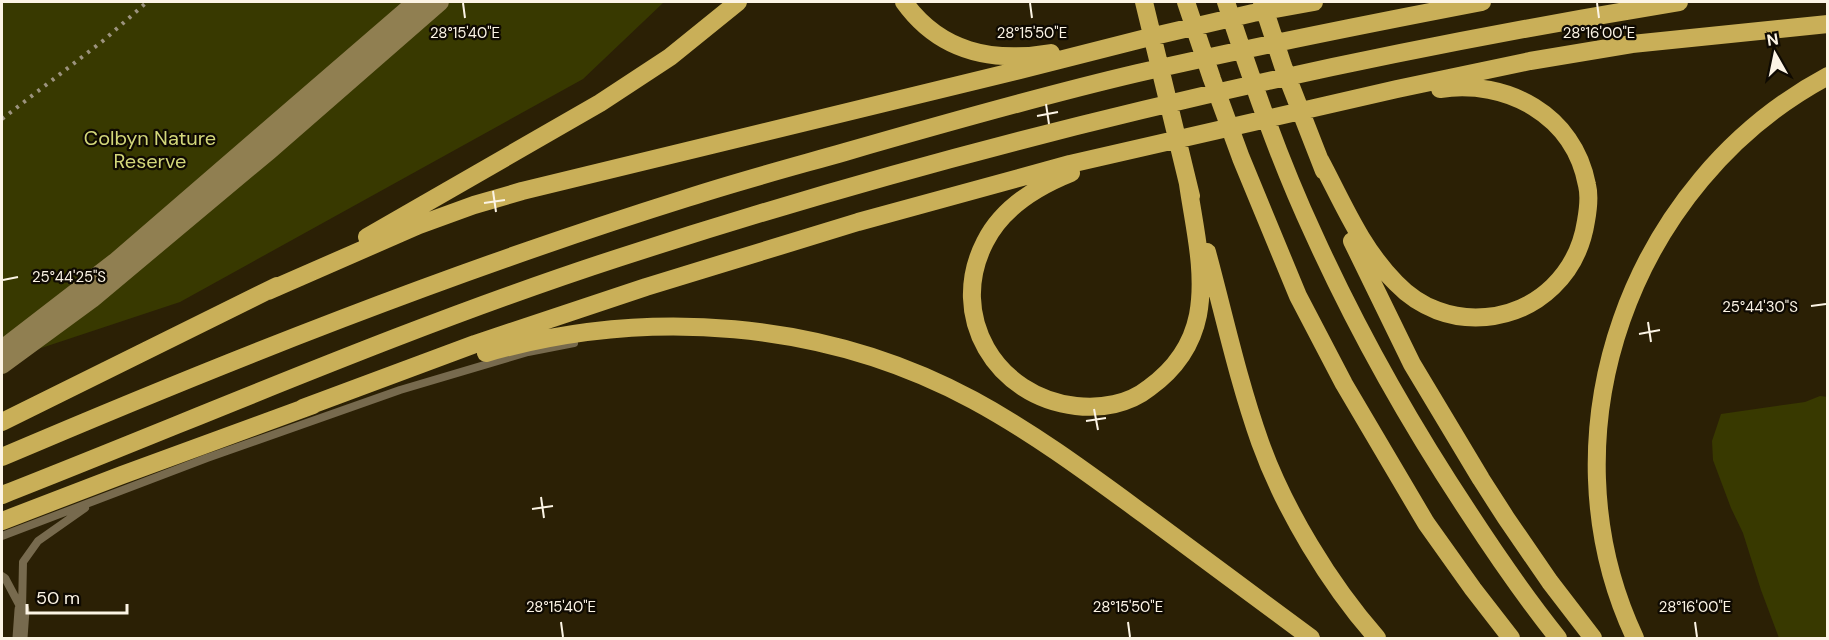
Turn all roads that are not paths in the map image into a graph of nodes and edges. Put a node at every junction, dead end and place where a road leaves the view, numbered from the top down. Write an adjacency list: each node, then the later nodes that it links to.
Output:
1 (416, 2): 22 (main road)
2 (440, 2): 23 (main road)
3 (738, 2): 20 (highway)
4 (904, 2): 14 (highway)
5 (1144, 2): 19 (highway)
6 (1186, 2): 36 (highway)
7 (1226, 2): 37 (highway)
8 (1288, 2): 12 (highway)
9 (1314, 2): 12 (highway)
10 (1482, 2): 26 (highway)
11 (1679, 2): 27 (highway)
12 (1257, 7): 14 (highway); 18 (highway)
13 (1827, 24): 16 (highway)
14 (1150, 37): 20 (highway)
15 (1827, 76): 39 (highway)
16 (1298, 113): 17 (highway); 18 (highway)
17 (1194, 136): 19 (highway); 24 (highway)
18 (1319, 157): 38 (highway)
19 (1187, 180): 35 (highway)
20 (268, 291): 25 (highway)
21 (682, 326): 24 (highway); 28 (lane); 34 (highway)
22 (2, 349)
23 (2, 365)
24 (303, 408): 29 (highway)
25 (2, 422)
26 (2, 457)
27 (2, 495)
28 (96, 501): 30 (lane); 32 (lane)
29 (2, 521)
30 (2, 536)
31 (2, 576): 32 (lane)
32 (22, 610): 33 (street)
33 (20, 639)
34 (1311, 639)
35 (1377, 639)
36 (1511, 639)
37 (1558, 639)
38 (1593, 639)
39 (1635, 639)

